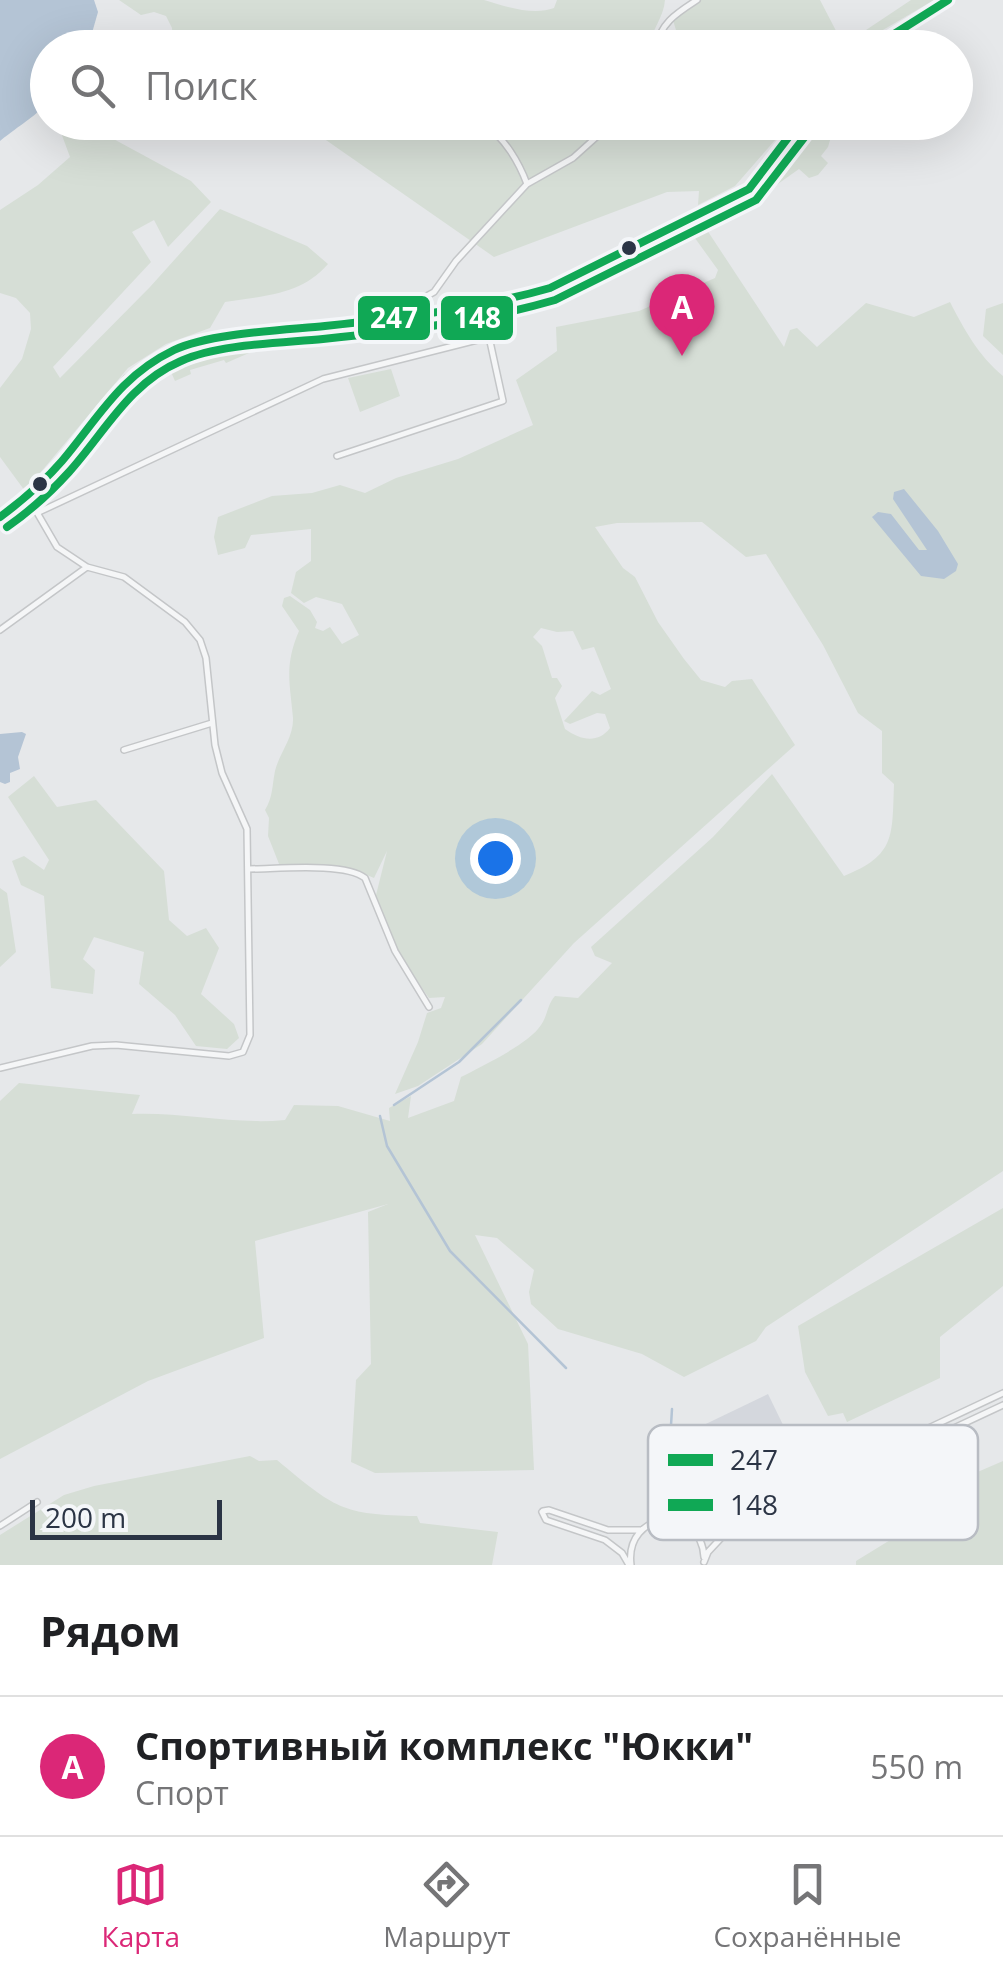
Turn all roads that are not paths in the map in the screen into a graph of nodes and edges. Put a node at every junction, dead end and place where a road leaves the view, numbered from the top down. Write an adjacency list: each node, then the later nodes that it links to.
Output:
1 (696, 0): 3 (street)
2 (948, 0): 4 (main road)
3 (662, 30)
4 (899, 30)
5 (499, 140): 8 (street)
6 (592, 140): 8 (street)
7 (786, 140): 9 (main road)
8 (527, 184): 10 (street)
9 (483, 303): 10 (main road); 11 (street)
10 (384, 320): 13 (main road)
11 (489, 337): 12 (street); 14 (street)
12 (337, 456)
13 (28, 497): 14 (street); 15 (main road)
14 (39, 512): 16 (street)
15 (0, 517)
16 (87, 566): 17 (street); 18 (street)
17 (0, 630)
18 (213, 723): 19 (street); 20 (street)
19 (124, 750)
20 (249, 868): 21 (street); 22 (street)
21 (429, 1006)
22 (0, 1068)
23 (1003, 1393): 25 (street)
24 (1003, 1405): 26 (street)
25 (935, 1425)
26 (960, 1425)
27 (36, 1502): 29 (street)
28 (648, 1525): 30 (street)
29 (0, 1526)
30 (641, 1530): 33 (street); 33 (street)
31 (719, 1540): 32 (street)
32 (704, 1563)
33 (630, 1565)

